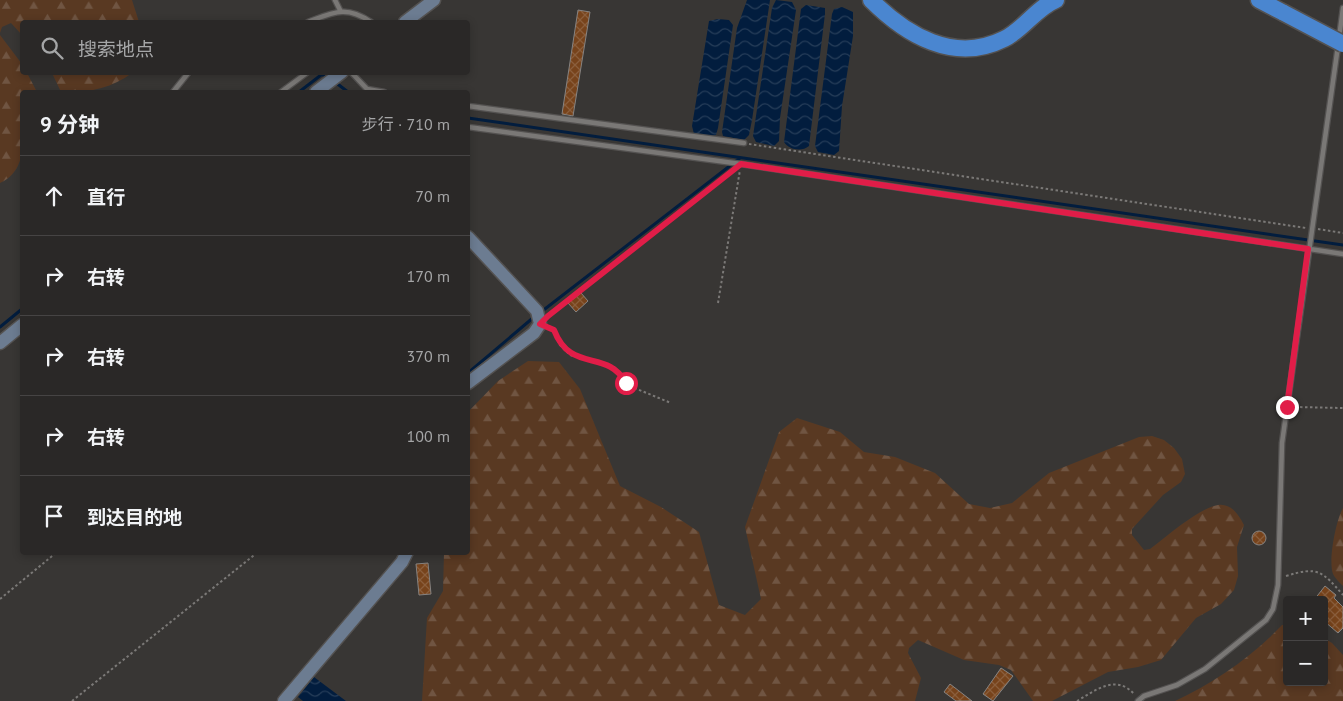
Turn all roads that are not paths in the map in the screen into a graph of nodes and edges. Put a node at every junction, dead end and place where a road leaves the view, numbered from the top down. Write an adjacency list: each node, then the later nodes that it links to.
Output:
1 (334, 0): 8 (lane)
2 (434, 0): 12 (street)
3 (871, 0): 4 (highway)
4 (1056, 0)
5 (1259, 0): 9 (highway)
6 (1264, 0): 9 (highway)
7 (1343, 8): 26 (lane)
8 (340, 10): 10 (lane); 11 (lane)
9 (1284, 13): 13 (highway, bridge)
10 (313, 20)
11 (369, 20)
12 (408, 20)
13 (1343, 44)
14 (187, 75): 18 (lane)
15 (304, 75): 19 (lane)
16 (339, 75): 20 (street)
17 (354, 75): 21 (lane)
18 (176, 90)
19 (284, 90)
20 (325, 90)
21 (373, 90)
22 (470, 106): 24 (lane)
23 (470, 127): 26 (lane)
24 (744, 143)
25 (470, 239): 30 (street)
26 (1308, 249): 27 (lane); 33 (lane)
27 (1343, 254)
28 (20, 327): 29 (street)
29 (0, 343)
30 (470, 381)
31 (406, 555): 32 (street)
32 (284, 701)
33 (1137, 701)

